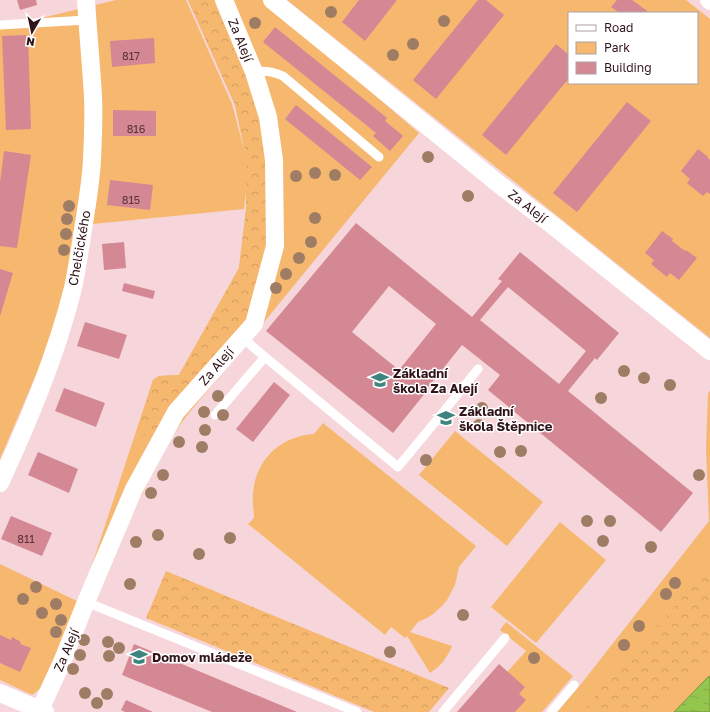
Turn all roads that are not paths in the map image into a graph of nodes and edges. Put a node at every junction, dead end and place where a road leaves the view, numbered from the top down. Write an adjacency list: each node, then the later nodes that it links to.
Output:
1 (86, 0): 4 (street, Chelčického)
2 (224, 0): 6 (street, Za Alejí)
3 (272, 0): 9 (street, Za Alejí)
4 (87, 20): 5 (lane); 13 (street, Chelčického)
5 (0, 25)
6 (254, 72): 7 (lane); 8 (street, Za Alejí)
7 (379, 156)
8 (242, 336): 10 (lane); 14 (street, Za Alejí)
9 (710, 351)
10 (265, 356): 11 (lane); 12 (lane)
11 (478, 369)
12 (215, 415)
13 (0, 483)
14 (86, 602): 19 (street, Za Alejí); 20 (lane)
15 (505, 638): 21 (lane)
16 (574, 685): 22 (lane)
17 (0, 693): 18 (street)
18 (18, 707): 19 (street)
19 (42, 711)
20 (358, 712)
21 (443, 712)
22 (551, 712)

